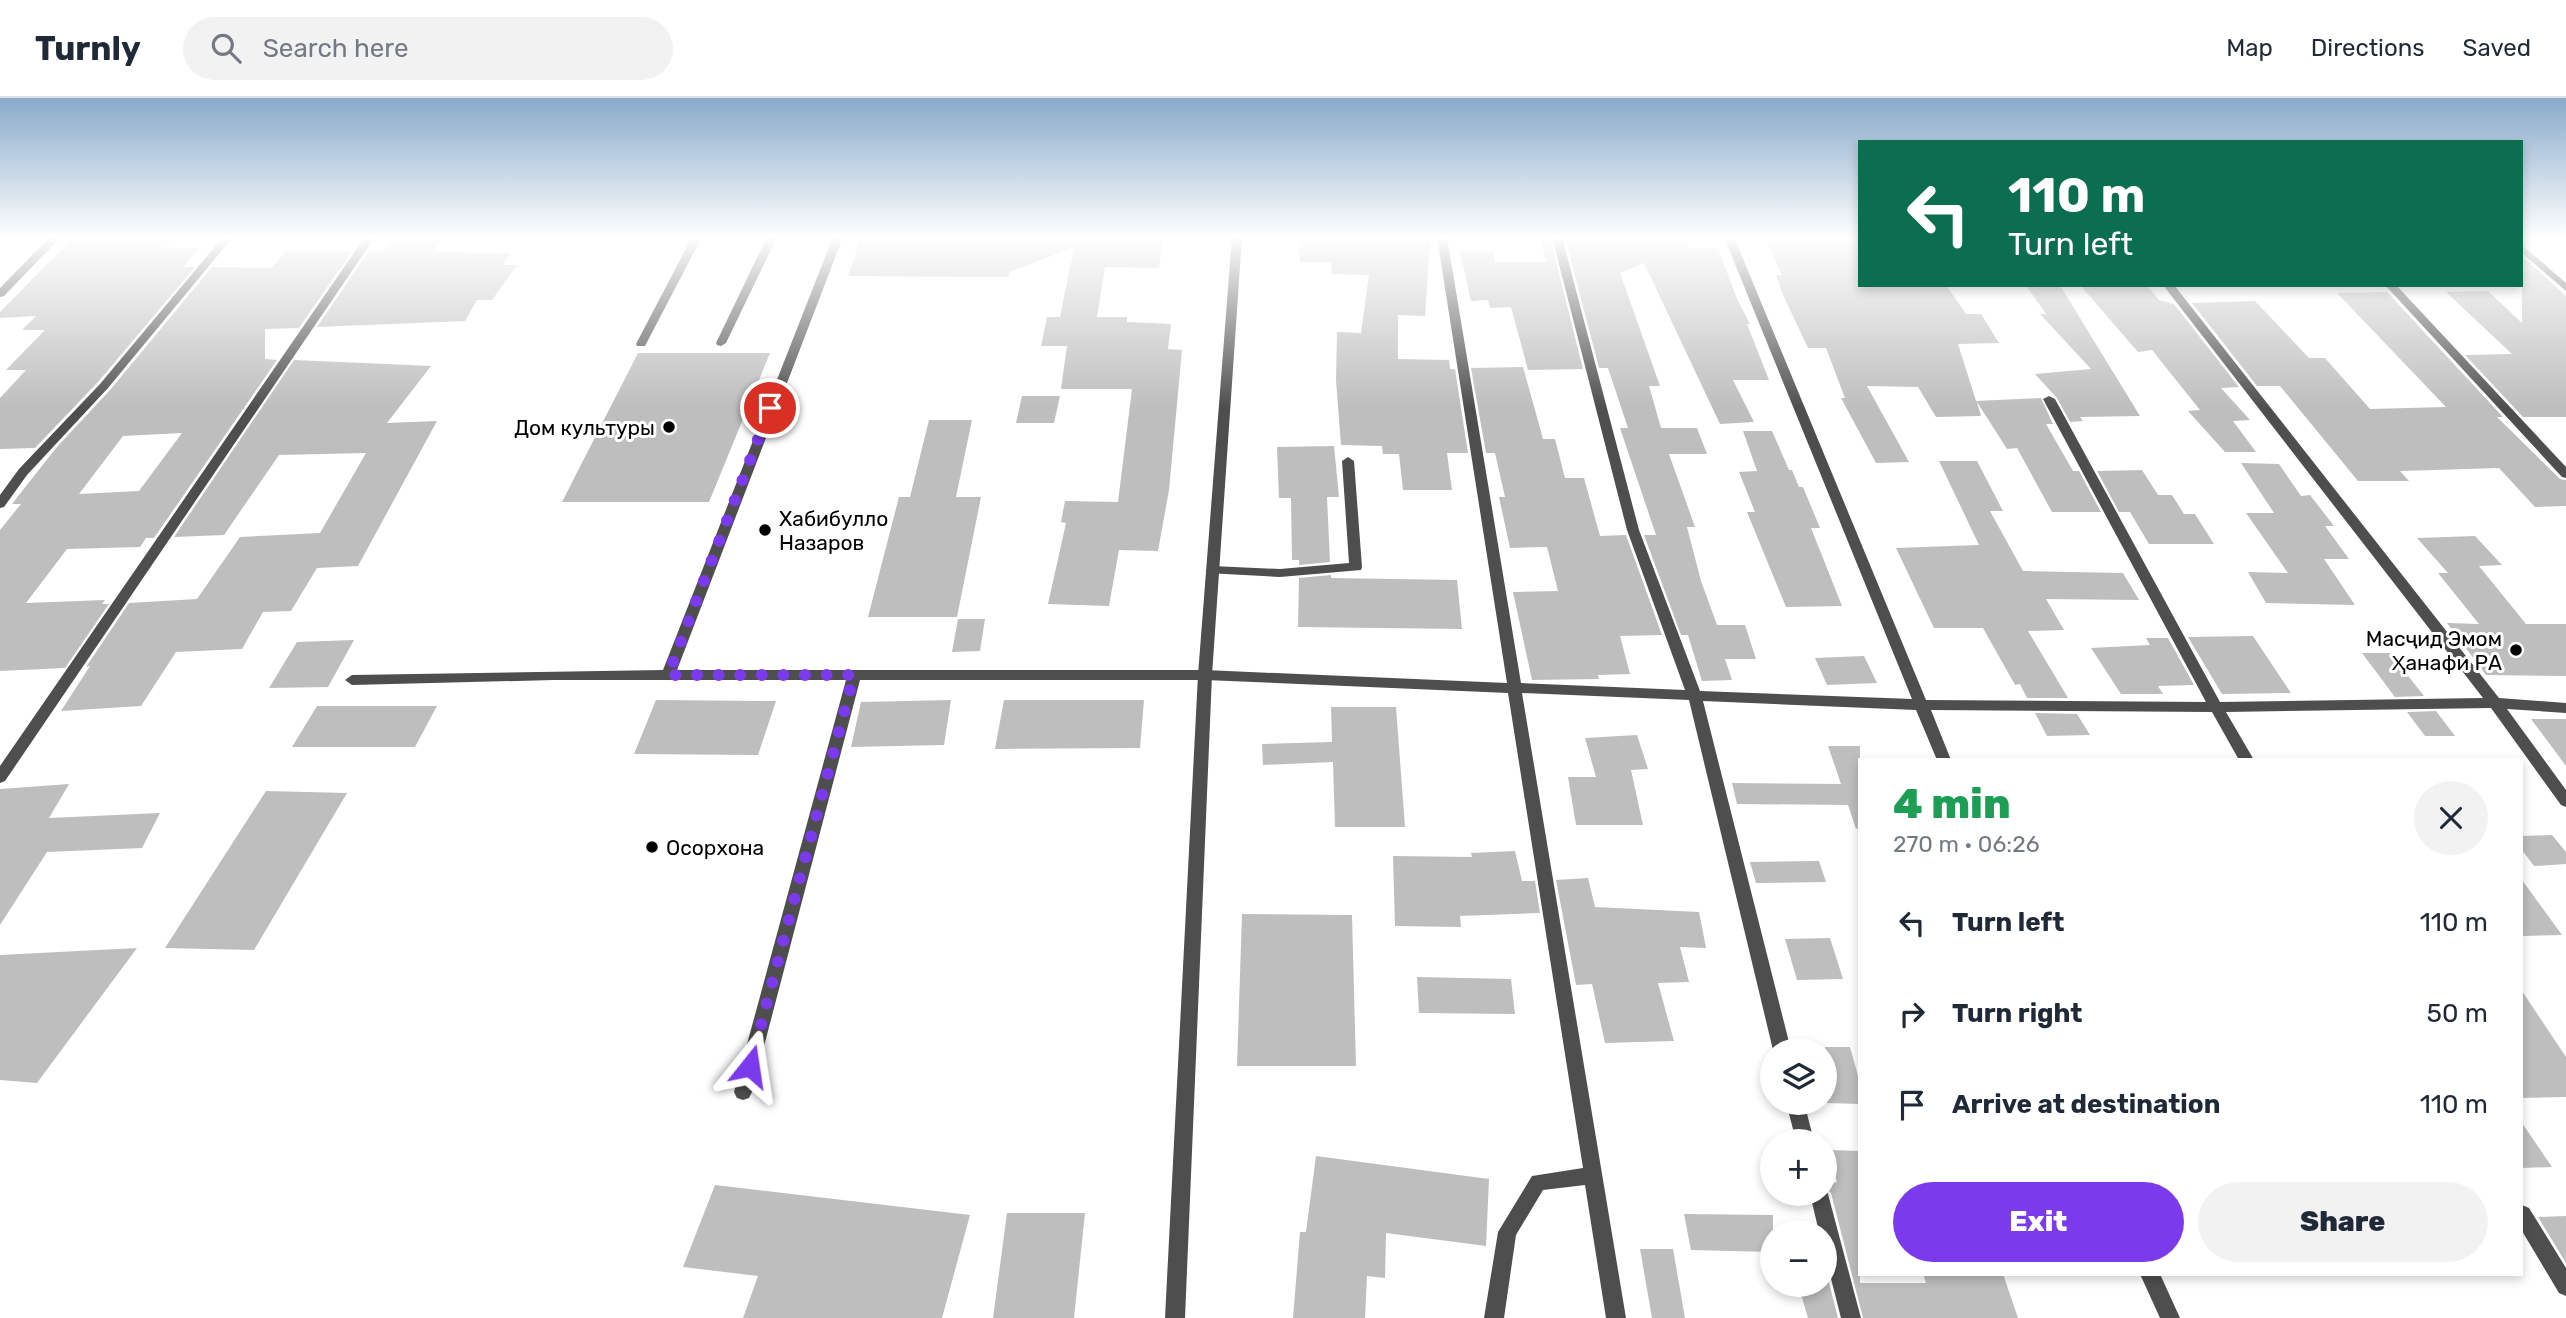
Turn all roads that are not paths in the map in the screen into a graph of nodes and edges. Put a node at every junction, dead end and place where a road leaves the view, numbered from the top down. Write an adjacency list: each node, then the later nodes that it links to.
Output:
1 (181, 294): 17 (street)
2 (331, 294): 31 (street)
3 (667, 294): 13 (street)
4 (745, 294): 12 (street)
5 (816, 294): 19 (street)
6 (1233, 294): 18 (street)
7 (1450, 294): 23 (street)
8 (1572, 294): 24 (street)
9 (1753, 294): 26 (street)
10 (2175, 294): 25 (street)
11 (2398, 294): 16 (street)
12 (721, 343)
13 (641, 344)
14 (2049, 399): 27 (street)
15 (1348, 461): 18 (street)
16 (2566, 474)
17 (0, 504)
18 (1212, 570): 21 (street)
19 (668, 675): 20 (street); 22 (street)
20 (854, 675): 21 (street); 34 (street)
21 (1205, 675): 23 (street); 40 (street)
22 (352, 680)
23 (1516, 688): 24 (street); 35 (street)
24 (1695, 697): 26 (street); 33 (street)
25 (2495, 703): 27 (street); 28 (street); 32 (street)
26 (1923, 705): 27 (street); 29 (street)
27 (2216, 707): 30 (street)
28 (2566, 708)
29 (1943, 758)
30 (2246, 758)
31 (0, 777)
32 (2566, 801)
33 (1779, 1038)
34 (743, 1092)
35 (1593, 1175): 41 (street); 42 (street)
36 (1822, 1206): 43 (street)
37 (2523, 1216): 39 (street)
38 (2151, 1276): 44 (street)
39 (2566, 1286)
40 (1175, 1318)
41 (1494, 1318)
42 (1616, 1318)
43 (1851, 1318)
44 (2171, 1318)

